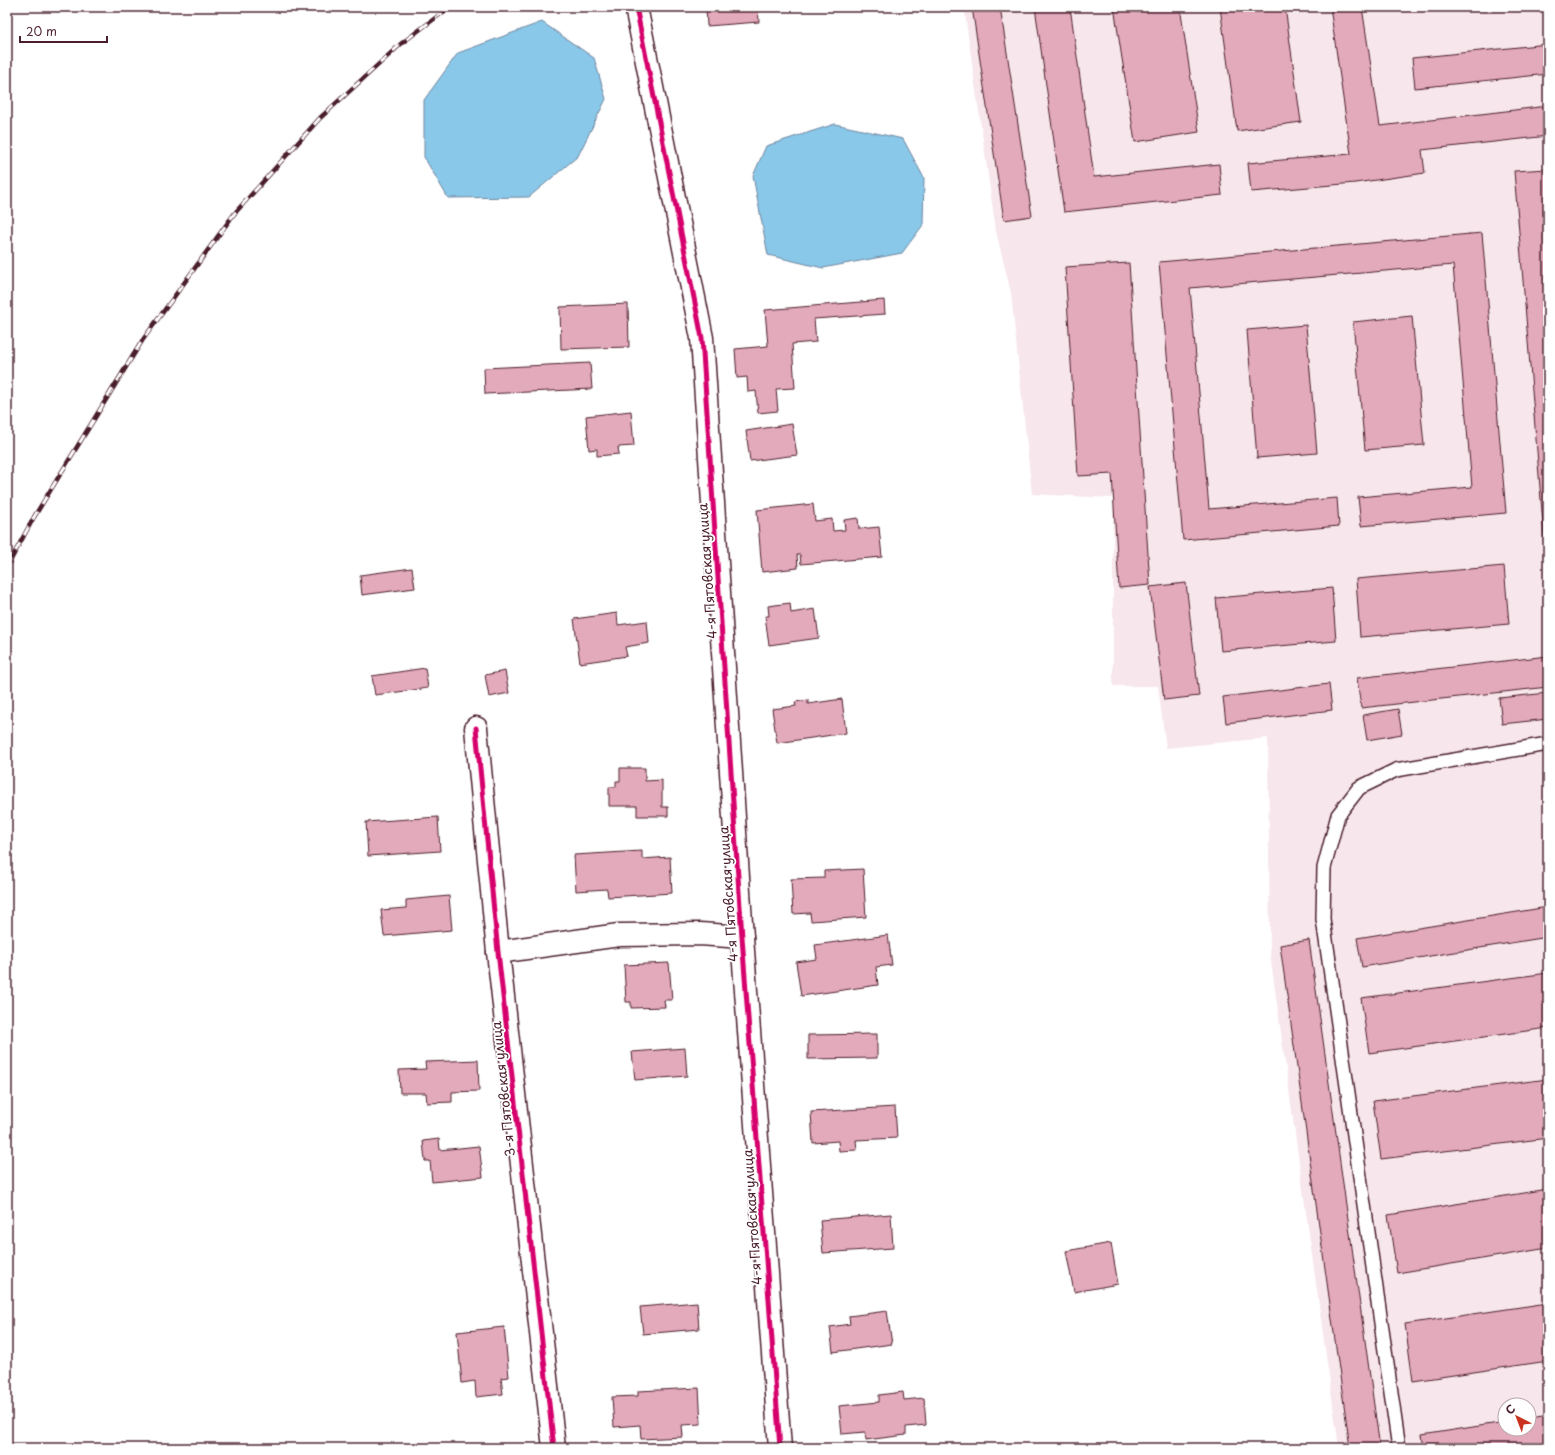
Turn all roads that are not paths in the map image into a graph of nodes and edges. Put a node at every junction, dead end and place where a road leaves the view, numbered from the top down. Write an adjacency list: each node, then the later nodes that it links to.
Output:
1 (636, 7): 4 (street, 4-я Пятовская улица)
2 (476, 728): 5 (street, 3-я Пятовская улица)
3 (1548, 744): 8 (lane)
4 (742, 937): 5 (street); 7 (street, 4-я Пятовская улица)
5 (498, 952): 6 (street, 3-я Пятовская улица)
6 (554, 1448)
7 (780, 1448)
8 (1399, 1448)

